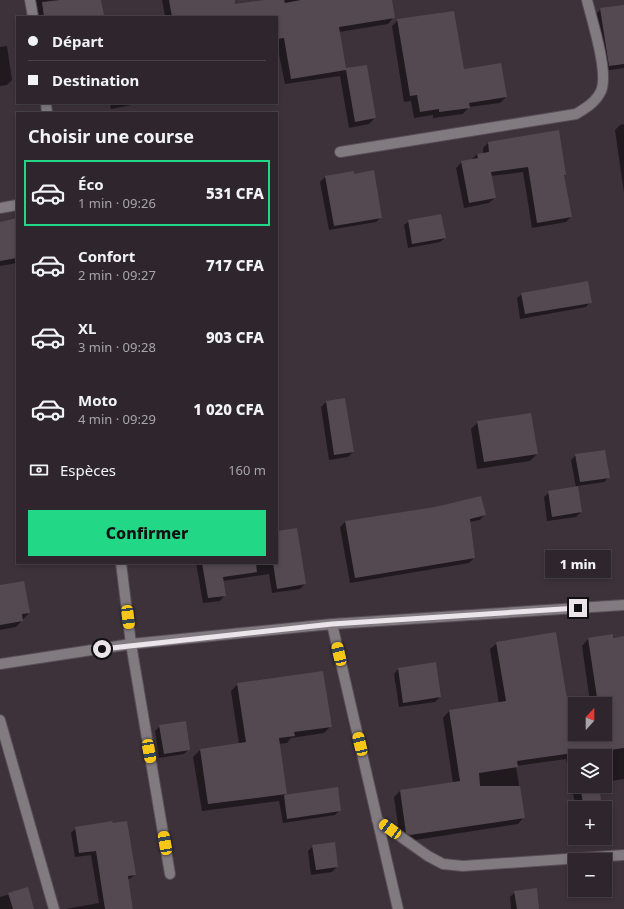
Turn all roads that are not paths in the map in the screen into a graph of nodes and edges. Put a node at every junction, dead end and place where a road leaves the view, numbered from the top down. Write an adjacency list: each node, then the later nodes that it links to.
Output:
1 (30, 0): 3 (street)
2 (587, 0): 4 (street)
3 (33, 16)
4 (340, 152)
5 (16, 205): 6 (street)
6 (0, 208)
7 (121, 564): 10 (street)
8 (624, 605): 9 (street)
9 (332, 624): 10 (street); 13 (street)
10 (131, 644): 11 (street); 15 (street)
11 (0, 664)
12 (0, 720): 16 (street)
13 (377, 820): 14 (street); 17 (street)
14 (624, 856)
15 (170, 874)
16 (54, 909)
17 (398, 909)

